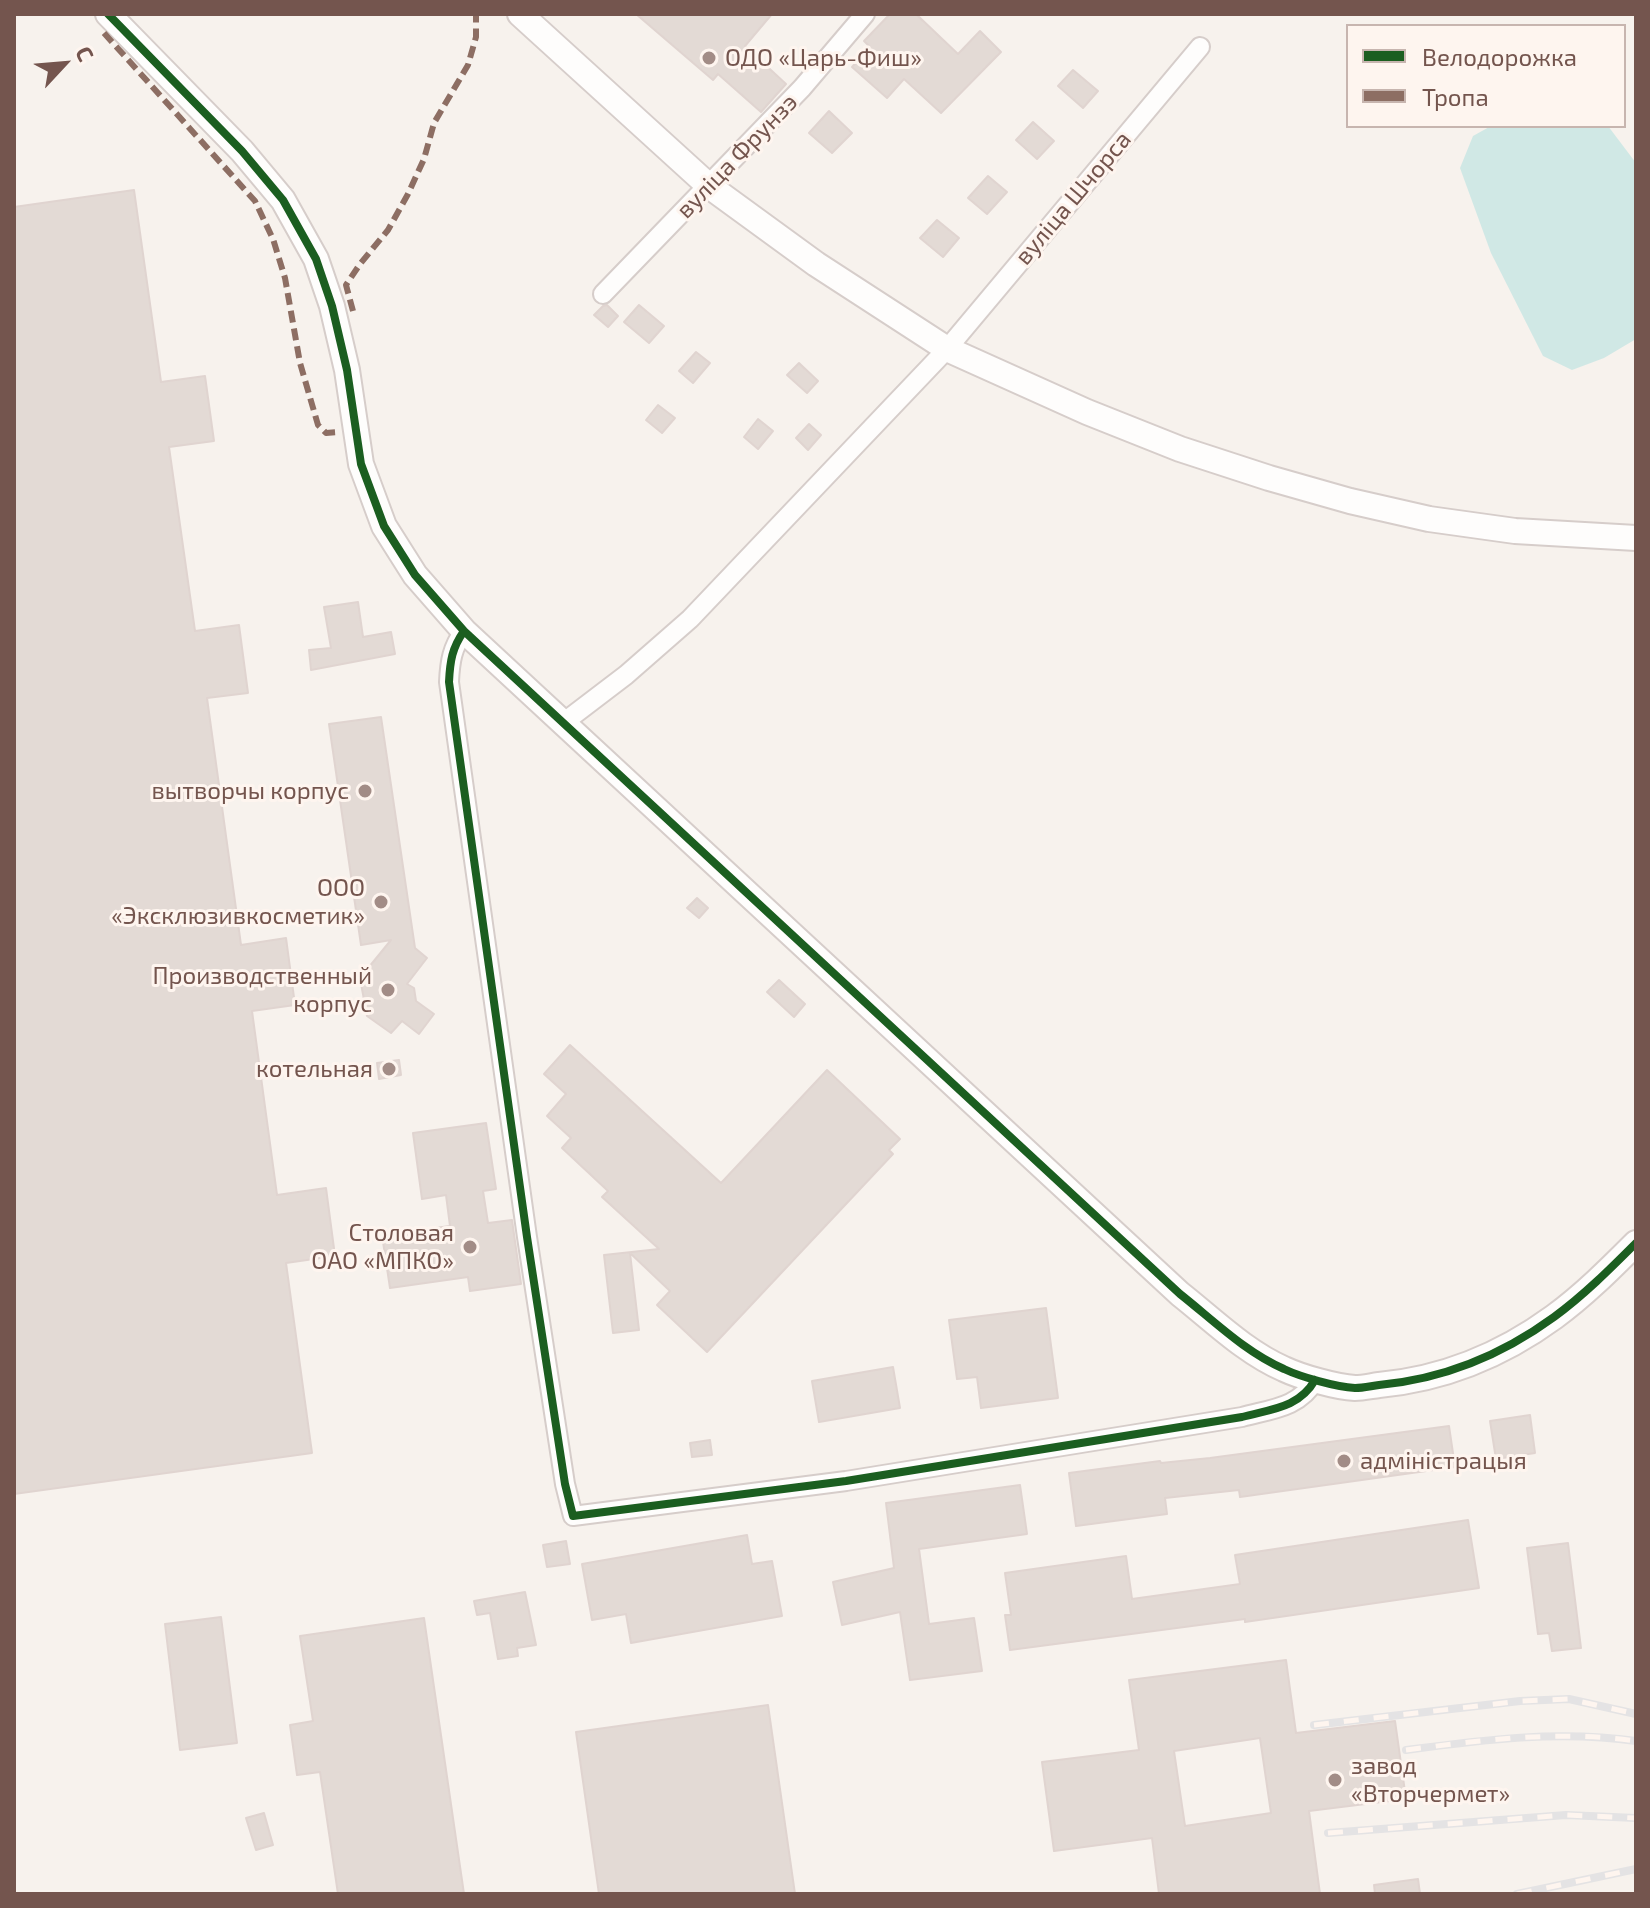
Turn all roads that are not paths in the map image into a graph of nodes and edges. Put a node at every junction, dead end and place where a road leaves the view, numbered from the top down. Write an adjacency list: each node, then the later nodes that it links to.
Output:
1 (520, 14): 5 (street)
2 (865, 14): 5 (street, вуліца Фрунзэ)
3 (115, 17): 9 (street)
4 (1200, 47): 7 (street, вуліца Шчорса)
5 (709, 186): 6 (street, вуліца Фрунзэ); 7 (street)
6 (603, 294)
7 (947, 349): 8 (street); 10 (street, вуліца Шчорса)
8 (1636, 538)
9 (464, 631): 10 (street); 12 (street)
10 (563, 723): 12 (street)
11 (1636, 1243): 12 (street)
12 (1315, 1380)

